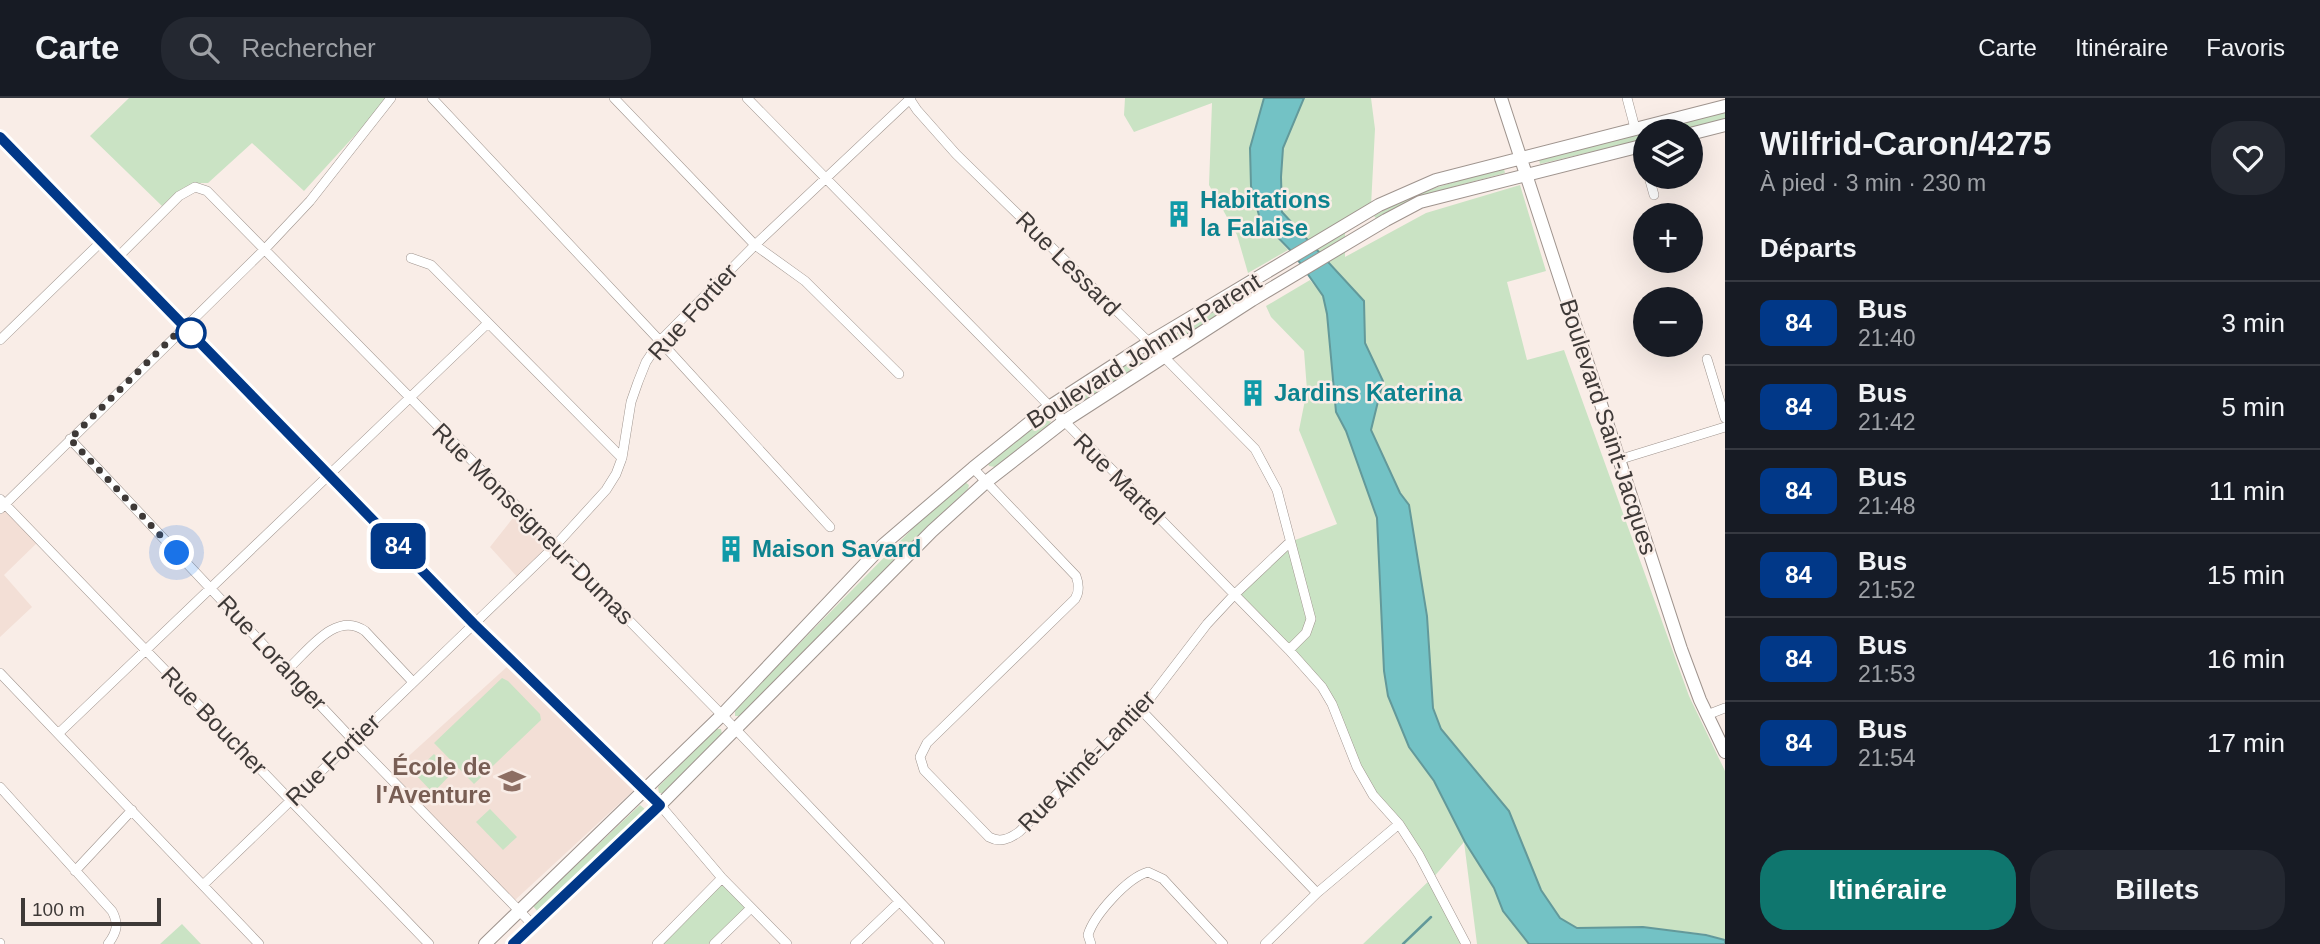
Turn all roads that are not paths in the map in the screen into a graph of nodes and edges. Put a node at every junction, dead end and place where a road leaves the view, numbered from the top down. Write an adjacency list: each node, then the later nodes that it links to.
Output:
1 (391, 98): 23 (street)
2 (432, 98): 29 (street)
3 (614, 98): 22 (street)
4 (747, 98): 18 (street, Rue Martel)
5 (910, 98): 18 (street, Rue Fortier); 30 (street, Rue Lessard)
6 (1501, 98): 16 (street, Boulevard Saint-Jacques)
7 (1627, 98): 10 (street)
8 (1723, 103): 9 (street, Boulevard Johnny-Parent)
9 (1667, 119)
10 (1633, 120)
11 (1725, 125): 13 (street)
12 (1633, 129): 16 (street, Boulevard Johnny-Parent)
13 (1703, 131)
14 (0, 137): 21 (street)
15 (1633, 148): 17 (street, Boulevard Johnny-Parent)
16 (1520, 158): 17 (street, Boulevard Saint-Jacques); 30 (street, Boulevard Johnny-Parent)
17 (1525, 174): 31 (street, Boulevard Johnny-Parent); 41 (street, Boulevard Saint-Jacques)
18 (826, 179): 22 (street, Rue Fortier); 35 (street, Rue Martel)
19 (1652, 189): 20 (street)
20 (1654, 195)
21 (102, 241): 24 (street); 28 (street)
22 (755, 244): 29 (street, Rue Fortier); 33 (street)
23 (264, 250): 24 (street, Rue Monseigneur-Dumas); 27 (street); 34 (street, Rue Monseigneur-Dumas)
24 (118, 257): 27 (street)
25 (411, 258): 26 (street)
26 (488, 323): 34 (street); 40 (street)
27 (184, 326): 39 (street); 43 (street)
28 (0, 340)
29 (660, 341): 40 (street, Rue Fortier); 46 (street)
30 (1148, 343): 31 (street, Rue Lessard); 35 (street, Boulevard Johnny-Parent)
31 (1164, 357): 37 (street, Boulevard Johnny-Parent); 47 (street, Rue Lessard)
32 (1707, 359): 36 (street)
33 (899, 374)
34 (409, 398): 43 (street); 48 (street, Rue Monseigneur-Dumas)
35 (1049, 407): 37 (street, Rue Martel); 42 (street, Boulevard Johnny-Parent)
36 (1725, 418)
37 (1063, 422): 44 (street, Boulevard Johnny-Parent); 50 (street, Rue Martel)
38 (1725, 427): 41 (street)
39 (70, 439): 45 (street); 49 (street, Rue Loranger)
40 (622, 458): 48 (street, Rue Fortier)
41 (1618, 460): 59 (street, Boulevard Saint-Jacques)
42 (973, 468): 44 (street, Rue Aimé-Lantier); 60 (street, Boulevard Johnny-Parent)
43 (329, 475): 49 (street); 51 (street)
44 (986, 482): 58 (street, Rue Aimé-Lantier); 61 (street, Boulevard Johnny-Parent)
45 (2, 504): 52 (street, Rue Boucher)
46 (830, 527)
47 (1290, 542): 50 (street, Rue Aimé-Lantier); 53 (street, Rue Lessard)
48 (555, 546): 51 (street, Rue Fortier); 60 (street, Rue Monseigneur-Dumas)
49 (210, 588): 52 (street); 54 (street, Rue Loranger)
50 (1234, 595): 53 (street, Rue Martel); 58 (street, Rue Aimé-Lantier)
51 (474, 624): 56 (street, Rue Fortier); 66 (street)
52 (146, 650): 62 (street); 67 (street, Rue Boucher)
53 (1289, 650): 70 (street, Rue Martel)
54 (288, 669): 56 (street); 63 (street, Rue Loranger)
55 (0, 673): 62 (street)
56 (413, 682): 63 (street, Rue Fortier)
57 (1725, 708): 59 (street)
58 (1141, 710): 74 (street)
59 (1707, 715): 64 (street, Boulevard Saint-Jacques)
60 (722, 716): 61 (street, Rue Monseigneur-Dumas); 66 (street, Boulevard Johnny-Parent)
61 (736, 730): 68 (street, Boulevard Johnny-Parent); 75 (street, Rue Monseigneur-Dumas)
62 (58, 733): 69 (street)
63 (354, 740): 67 (street, Rue Fortier); 77 (street, Rue Loranger)
64 (1725, 752)
65 (0, 788): 71 (street)
66 (646, 791): 68 (street); 77 (street, Boulevard Johnny-Parent)
67 (291, 801): 73 (street, Rue Fortier); 81 (street, Rue Boucher)
68 (660, 805): 72 (street); 78 (street, Boulevard Johnny-Parent)
69 (132, 810): 71 (street); 73 (street)
70 (1399, 824): 74 (street); 92 (street, Rue Martel)
71 (75, 871): 79 (street)
72 (722, 878): 76 (street); 84 (street)
73 (203, 885): 80 (street)
74 (1317, 893): 91 (street)
75 (899, 902): 87 (street); 88 (street, Rue Monseigneur-Dumas)
76 (751, 908): 85 (street); 86 (street)
77 (519, 911): 78 (street, Rue Loranger); 82 (street, Boulevard Johnny-Parent)
78 (533, 925): 83 (street, Boulevard Johnny-Parent)
79 (108, 944)
80 (260, 944)
81 (429, 944)
82 (485, 944)
83 (513, 944)
84 (657, 944)
85 (714, 944)
86 (787, 944)
87 (855, 944)
88 (940, 944)
89 (1091, 944): 90 (street)
90 (1223, 944)
91 (1265, 944)
92 (1466, 944)

